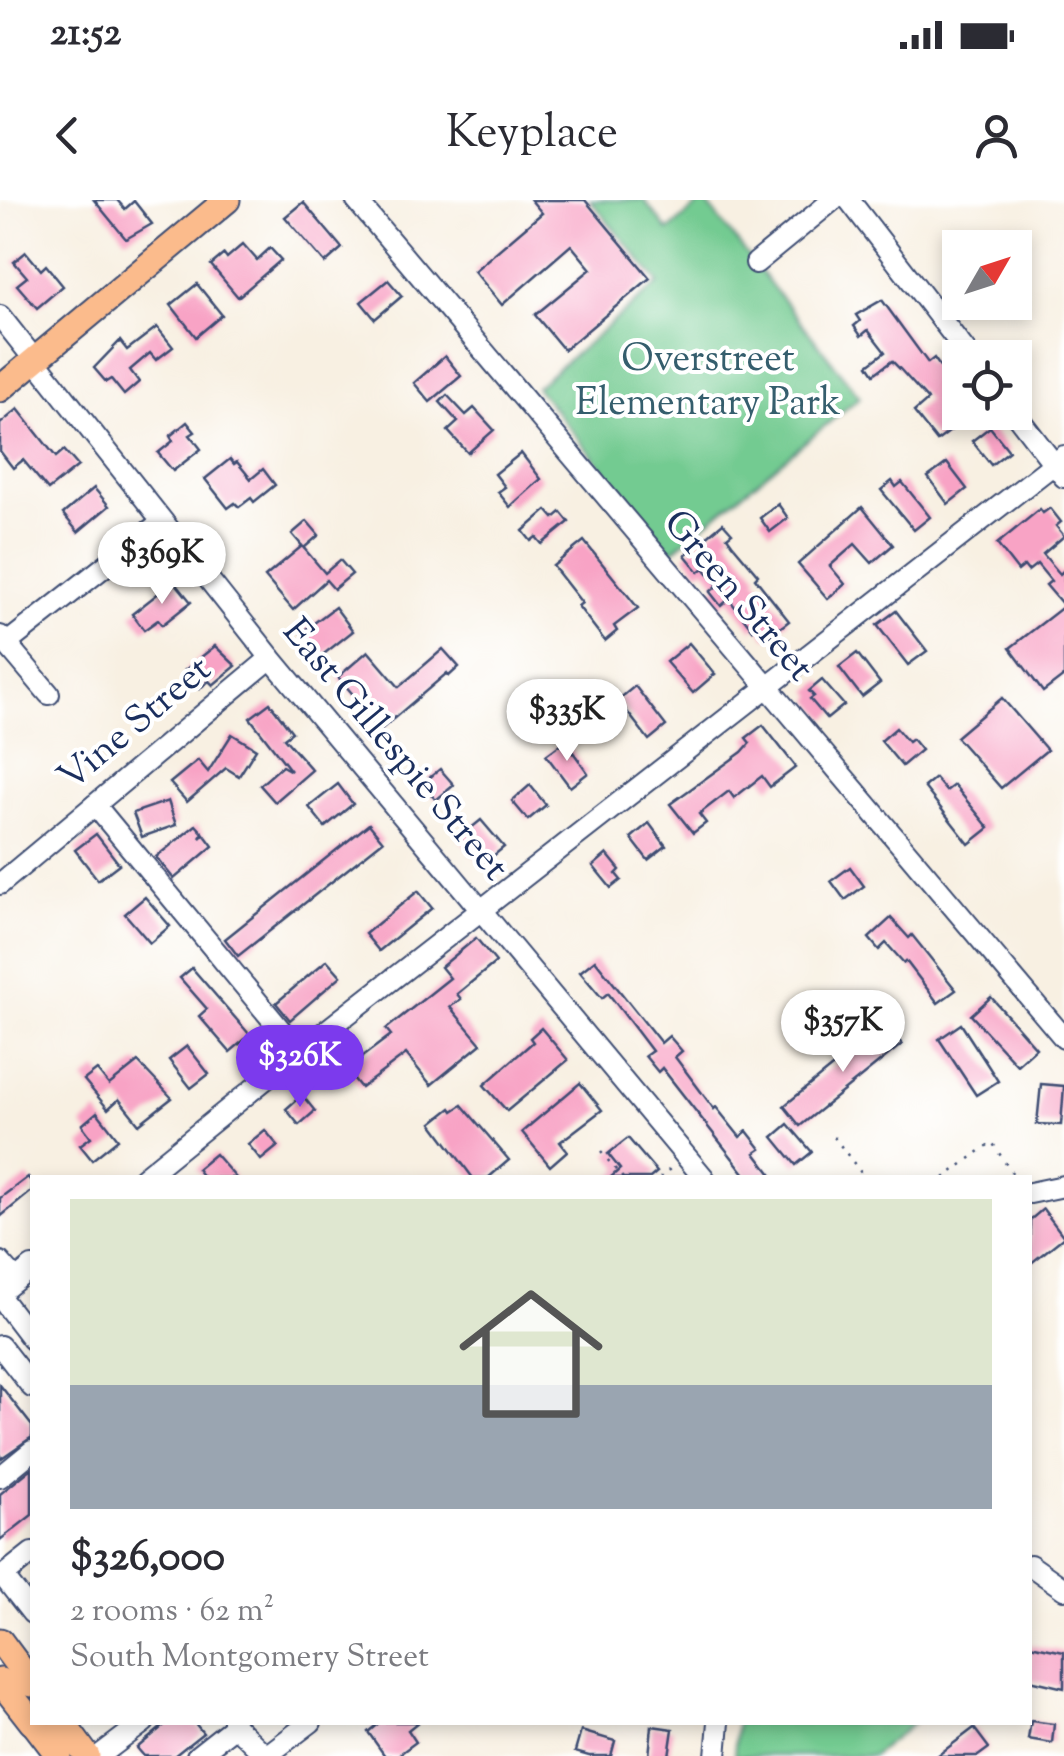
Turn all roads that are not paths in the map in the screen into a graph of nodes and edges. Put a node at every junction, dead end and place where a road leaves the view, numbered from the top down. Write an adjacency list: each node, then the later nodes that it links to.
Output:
1 (227, 200): 8 (main road)
2 (356, 200): 15 (street, Green Street)
3 (833, 200): 5 (street)
4 (849, 200): 7 (street)
5 (756, 263)
6 (0, 316): 8 (street, East Gillespie Street)
7 (957, 340)
8 (34, 360): 9 (main road); 12 (street, East Gillespie Street)
9 (0, 389)
10 (1030, 430): 11 (street)
11 (1061, 466): 15 (street)
12 (161, 522): 13 (street); 14 (street, East Gillespie Street)
13 (3, 640): 16 (street)
14 (270, 658): 17 (street, Vine Street); 19 (street, East Gillespie Street)
15 (767, 687): 19 (street); 20 (street, Green Street)
16 (49, 694)
17 (95, 805): 18 (street, Vine Street); 21 (street)
18 (0, 884)
19 (481, 912): 21 (street); 23 (street, East Gillespie Street)
20 (1064, 1038)
21 (299, 1052): 22 (street)
22 (147, 1175)
23 (701, 1175)
24 (1064, 1186): 25 (street)
25 (1032, 1192)
26 (0, 1262): 28 (street)
27 (30, 1269): 28 (street)
28 (5, 1290): 29 (street)
29 (30, 1335)
30 (1, 1350): 31 (street)
31 (30, 1385)
32 (30, 1453): 33 (street)
33 (0, 1477)
34 (30, 1555): 36 (street)
35 (1032, 1566): 37 (street)
36 (2, 1576): 38 (street)
37 (1064, 1589)
38 (30, 1611)
39 (0, 1641): 40 (main road)
40 (15, 1696): 41 (main road)
41 (30, 1718)
42 (35, 1725): 49 (main road)
43 (64, 1725): 50 (main road)
44 (140, 1725): 51 (street)
45 (233, 1725): 52 (street)
46 (235, 1725): 53 (street)
47 (307, 1725): 53 (street)
48 (719, 1725): 54 (street)
49 (59, 1756)
50 (87, 1756)
51 (99, 1756)
52 (197, 1756)
53 (266, 1756)
54 (716, 1756)

